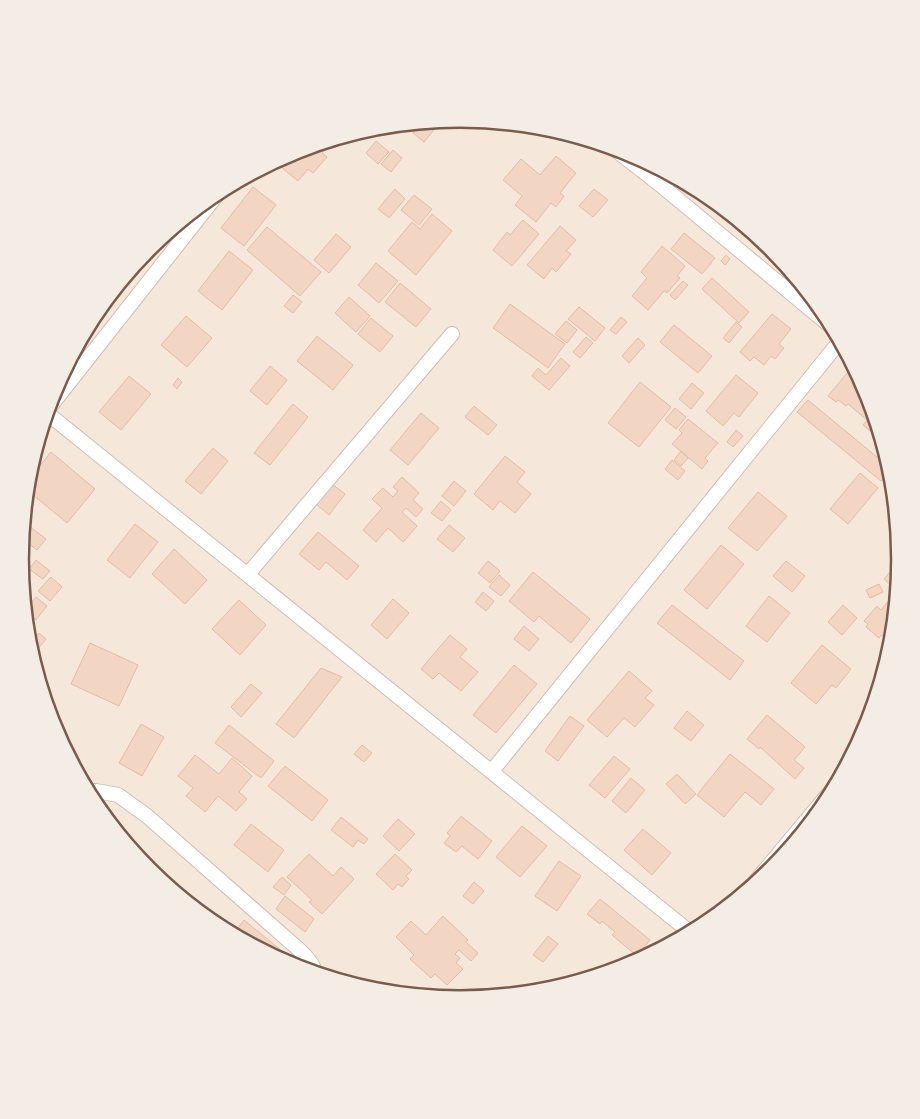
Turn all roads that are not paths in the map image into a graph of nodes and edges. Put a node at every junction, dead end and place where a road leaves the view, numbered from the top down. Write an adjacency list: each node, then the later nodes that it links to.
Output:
1 (636, 166): 3 (street)
2 (667, 182): 3 (street)
3 (663, 187): 5 (street)
4 (202, 213): 8 (street)
5 (812, 311)
6 (452, 334): 10 (street)
7 (835, 347): 11 (street)
8 (66, 386)
9 (53, 417): 10 (street)
10 (248, 574): 11 (street)
11 (492, 771): 13 (street)
12 (96, 791): 14 (street)
13 (684, 928)
14 (312, 964)

